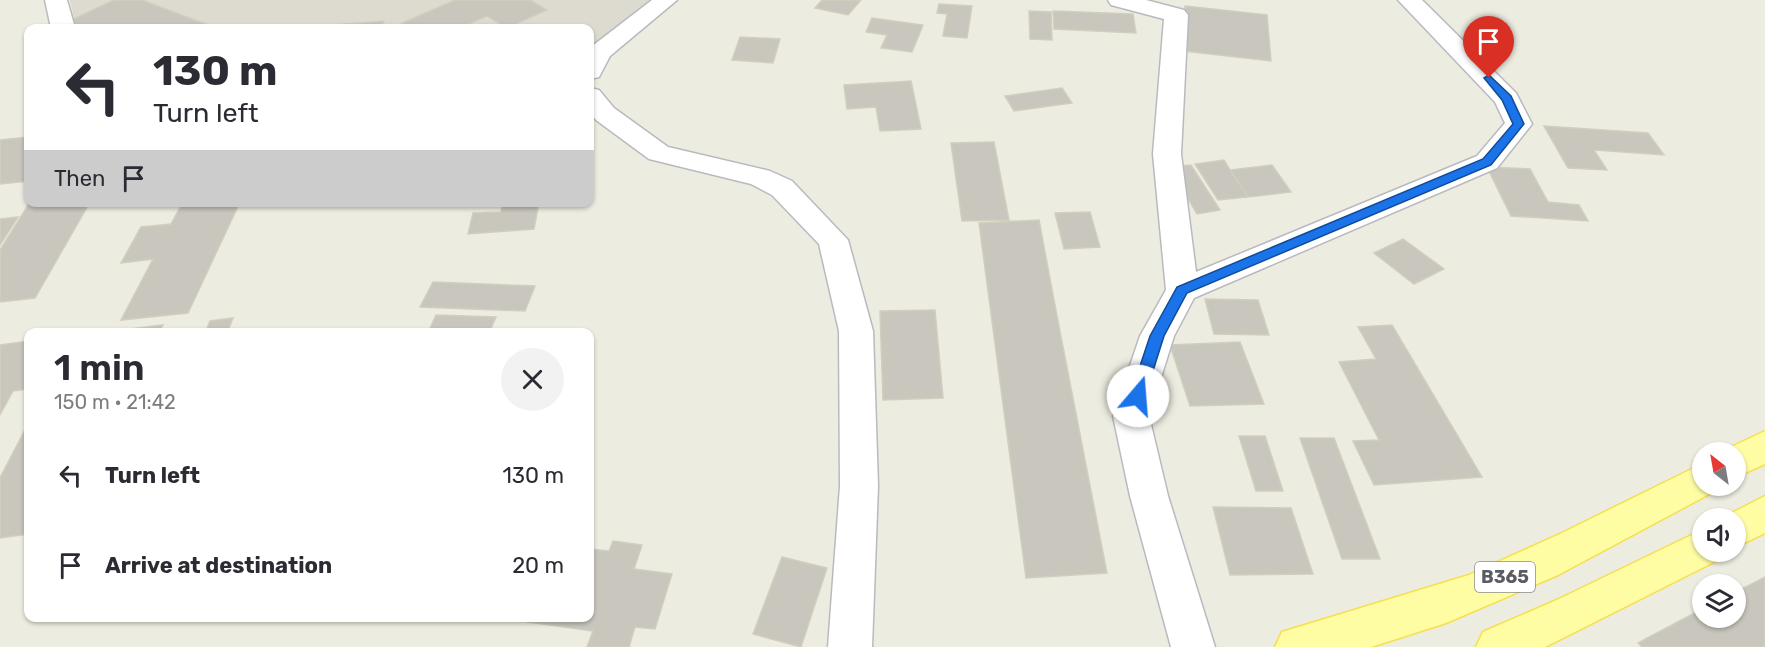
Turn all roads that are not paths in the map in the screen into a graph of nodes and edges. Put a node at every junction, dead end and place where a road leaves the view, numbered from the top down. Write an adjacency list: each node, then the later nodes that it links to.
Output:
1 (56, 0): 5 (street)
2 (666, 0): 6 (street)
3 (1119, 0): 8 (street)
4 (1409, 0): 8 (street)
5 (62, 24)
6 (594, 64)
7 (594, 101): 15 (street)
8 (1182, 290): 16 (street)
9 (1765, 446): 10 (main road)
10 (1746, 456)
11 (1692, 485): 17 (main road, B365)
12 (1765, 513): 13 (main road)
13 (1746, 524)
14 (1692, 553): 18 (main road)
15 (850, 647)
16 (1193, 647)
17 (1297, 647)
18 (1498, 647)

